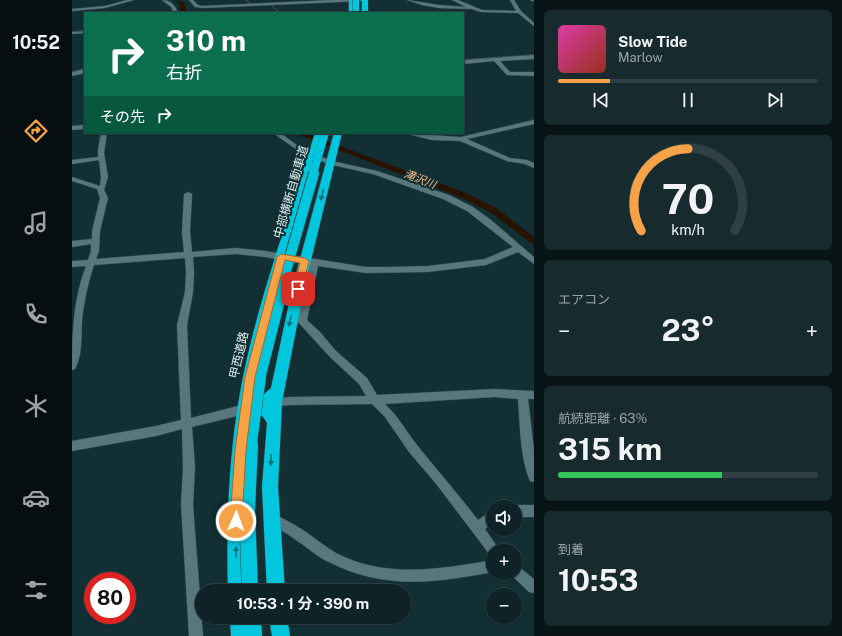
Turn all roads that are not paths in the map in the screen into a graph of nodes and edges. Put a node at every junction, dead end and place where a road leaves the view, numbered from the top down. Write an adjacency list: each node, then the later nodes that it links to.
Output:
1 (117, 0): 11 (street)
2 (132, 0): 13 (street)
3 (164, 0): 14 (street)
4 (191, 0): 10 (street)
5 (364, 0): 9 (street); 18 (highway)
6 (409, 0): 12 (street)
7 (454, 0): 12 (street)
8 (512, 0): 19 (street)
9 (351, 1): 10 (street); 16 (highway); 17 (highway, bridge)
10 (196, 5): 15 (street)
11 (72, 6)
12 (471, 8): 19 (street)
13 (72, 10)
14 (176, 12)
15 (199, 12)
16 (352, 12)
17 (356, 12)
18 (365, 12)
19 (519, 12): 20 (street)
20 (534, 25)
21 (84, 32): 22 (street)
22 (72, 33)
23 (534, 57): 24 (street)
24 (496, 60): 25 (street); 28 (street)
25 (464, 62)
26 (84, 71): 27 (street)
27 (72, 74)
28 (534, 74)
29 (534, 122): 37 (street)
30 (84, 127): 31 (street)
31 (72, 128)
32 (104, 134): 39 (street)
33 (277, 134): 38 (street)
34 (319, 134): 38 (highway, 甲西道路)
35 (411, 134): 37 (street)
36 (333, 135): 40 (highway); 75 (highway, 中部横断自動車道, bridge)
37 (461, 139): 42 (street)
38 (313, 153): 40 (street); 51 (highway, 甲西道路)
39 (102, 158): 41 (street); 44 (street)
40 (331, 160): 49 (street); 53 (highway, one-way to 53)
41 (72, 162)
42 (534, 166)
43 (72, 179): 44 (street)
44 (101, 190): 46 (street)
45 (188, 194): 50 (street)
46 (95, 241): 47 (street); 54 (street)
47 (72, 244)
48 (534, 250): 49 (street)
49 (522, 251): 52 (street); 53 (street)
50 (188, 256): 51 (street); 54 (street); 63 (street)
51 (281, 257): 53 (street); 61 (highway, 甲西道路)
52 (534, 261)
53 (310, 262): 58 (highway, one-way to 58); 59 (street)
54 (92, 263): 55 (street); 56 (street)
55 (72, 264)
56 (72, 366)
57 (529, 395): 59 (street); 65 (street)
58 (276, 397): 59 (street); 60 (highway); 62 (highway)
59 (374, 400): 70 (street)
60 (261, 405): 61 (street); 62 (highway)
61 (245, 409): 63 (street); 74 (highway, 甲西道路, one-way to 61)
62 (273, 421): 68 (highway, one-way to 68)
63 (186, 424): 64 (street); 81 (street)
64 (72, 446)
65 (534, 477)
66 (522, 511): 67 (street)
67 (534, 511)
68 (271, 519): 72 (street); 76 (highway)
69 (486, 521): 70 (street)
70 (476, 528): 71 (street)
71 (489, 544)
72 (486, 567)
73 (522, 577): 77 (street)
74 (237, 584)
75 (250, 584)
76 (276, 584)
77 (534, 587)
78 (239, 624): 82 (highway)
79 (252, 624): 83 (highway)
80 (279, 624): 84 (highway)
81 (196, 636)
82 (240, 636)
83 (253, 636)
84 (281, 636)

